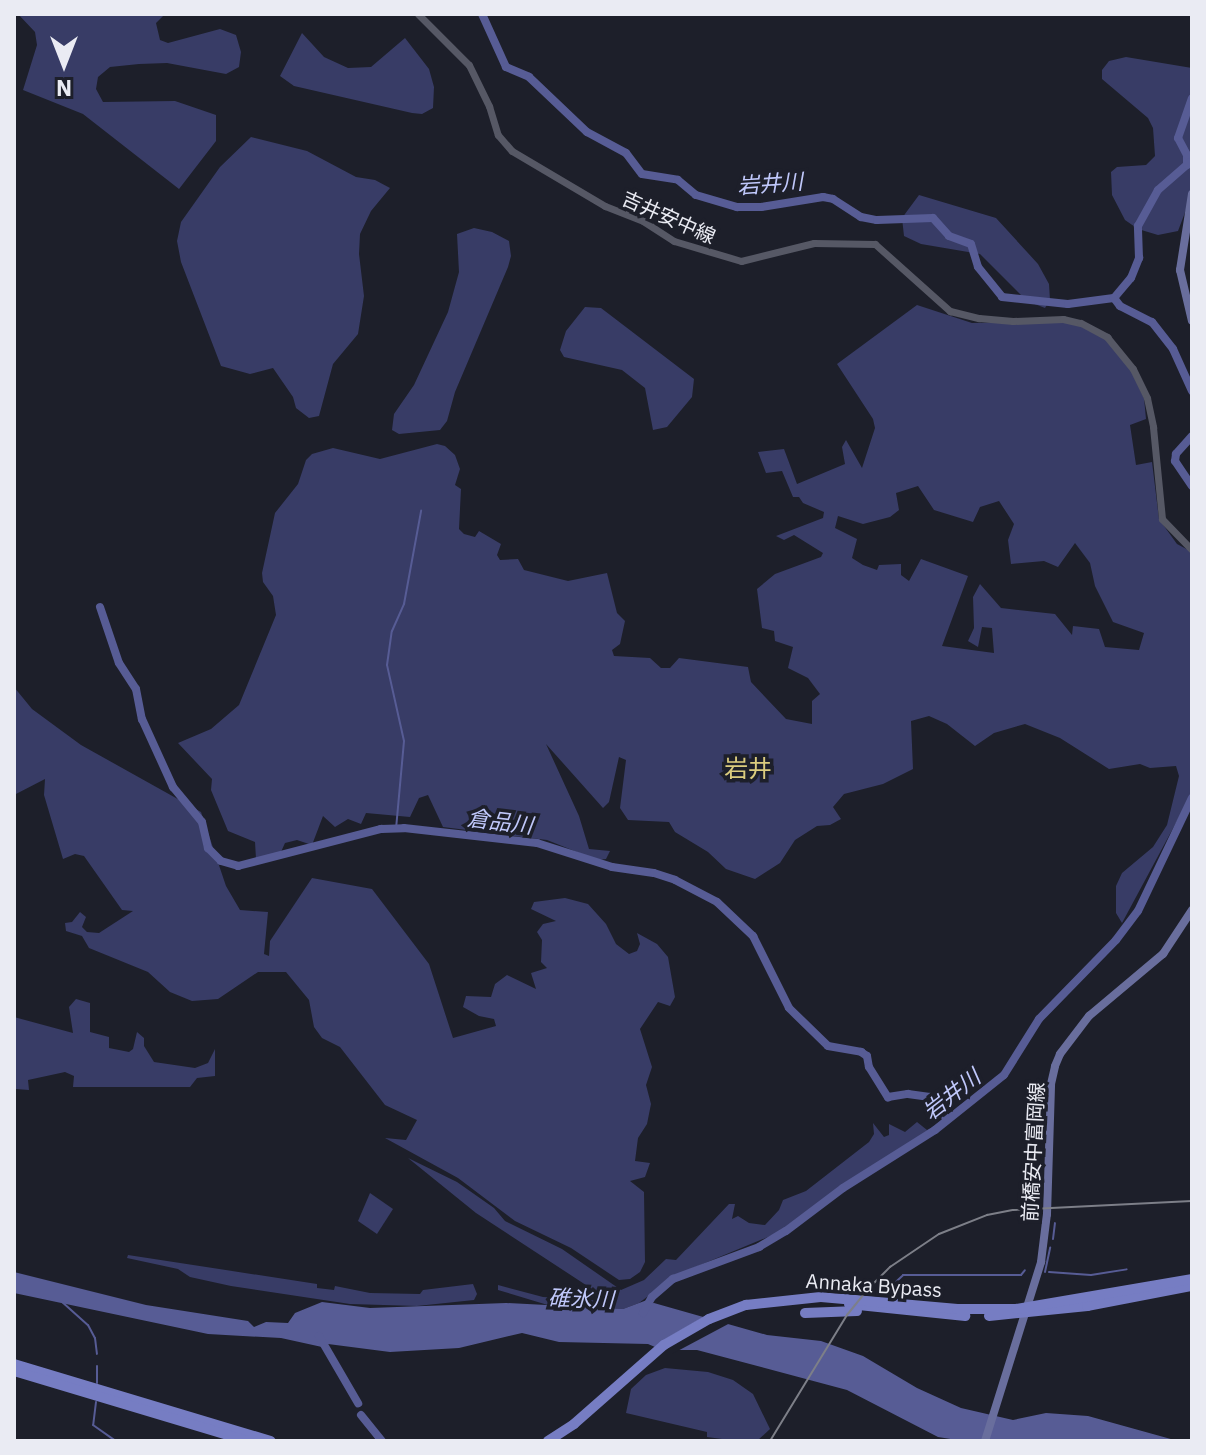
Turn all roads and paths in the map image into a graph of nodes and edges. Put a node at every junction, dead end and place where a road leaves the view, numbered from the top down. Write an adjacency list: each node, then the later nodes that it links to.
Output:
1 (418, 14): 4 (main road, 吉井安中線)
2 (1192, 194): 3 (main road)
3 (1192, 321)
4 (1192, 550)
5 (1192, 910): 10 (main road, 前橋安中富岡線)
6 (1192, 1279): 10 (highway, Annaka Bypass)
7 (1192, 1286): 10 (highway, Annaka Bypass)
8 (801, 1290): 9 (highway)
9 (849, 1302): 10 (highway, Annaka Bypass); 11 (highway); 14 (highway, Annaka Bypass)
10 (1026, 1311): 19 (main road, 前橋安中富岡線)
11 (805, 1313)
12 (14, 1364): 16 (highway)
13 (14, 1371): 15 (highway)
14 (579, 1424): 17 (highway, Annaka Bypass); 18 (highway, Annaka Bypass)
15 (247, 1441)
16 (271, 1441)
17 (548, 1441)
18 (560, 1441)
19 (985, 1441)

